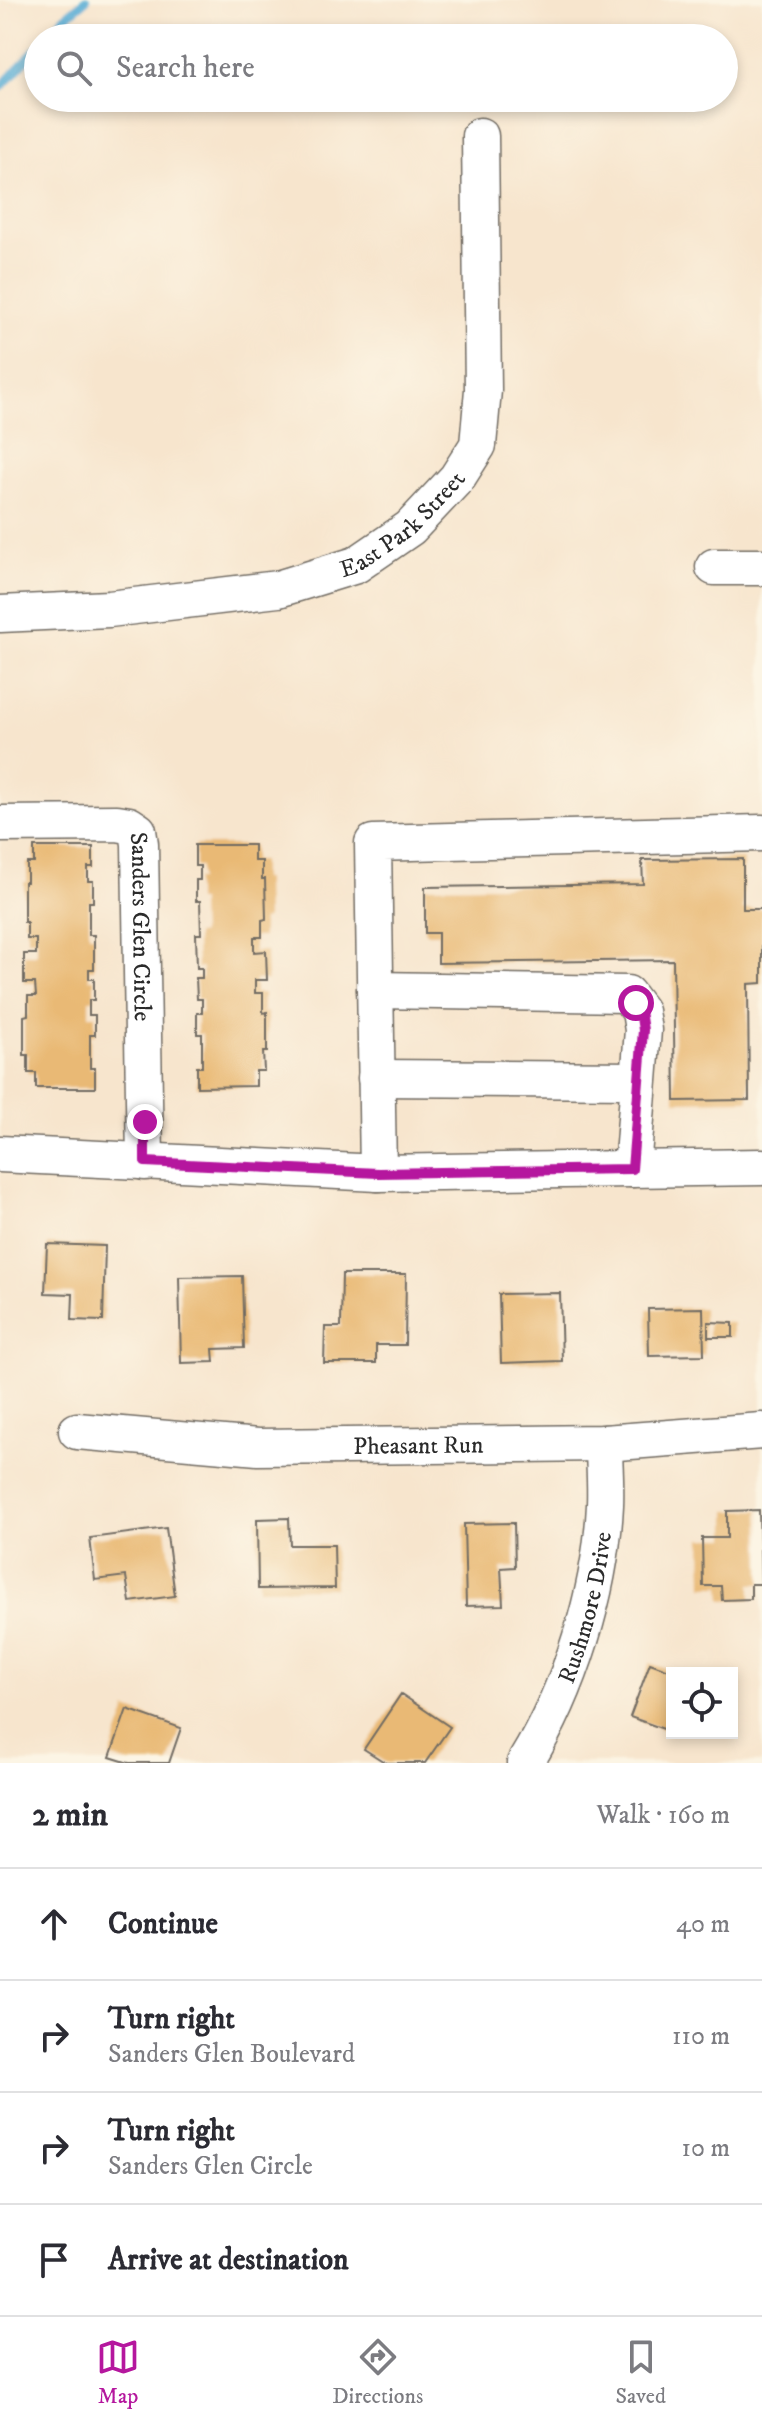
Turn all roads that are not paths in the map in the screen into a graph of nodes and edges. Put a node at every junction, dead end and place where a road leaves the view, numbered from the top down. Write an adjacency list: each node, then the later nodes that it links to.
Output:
1 (480, 136): 4 (street, East Park Street)
2 (714, 567): 3 (street)
3 (762, 567)
4 (0, 614)
5 (0, 824): 11 (street, Sanders Glen Circle)
6 (762, 833): 7 (street)
7 (375, 990): 8 (street); 9 (street)
8 (376, 1078): 9 (street); 14 (street)
9 (638, 1080): 13 (street)
10 (0, 1154): 11 (street)
11 (145, 1162): 14 (street)
12 (762, 1167): 13 (street)
13 (632, 1169): 14 (street)
14 (378, 1173)
15 (77, 1431): 17 (street, Pheasant Run)
16 (762, 1431): 17 (street, Pheasant Run)
17 (604, 1443): 18 (street, Rushmore Drive)
18 (525, 1763)

